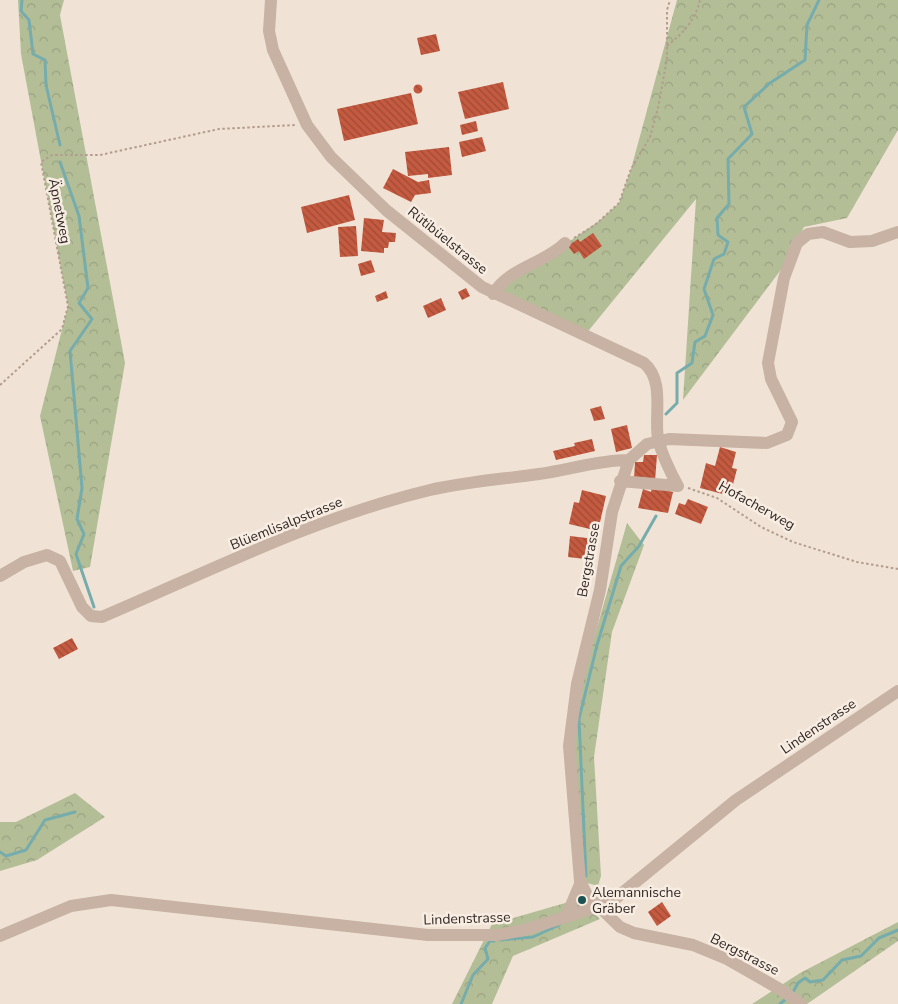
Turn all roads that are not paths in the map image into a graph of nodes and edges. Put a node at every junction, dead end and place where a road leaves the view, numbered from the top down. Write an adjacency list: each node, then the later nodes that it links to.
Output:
1 (271, 0): 4 (street, Rütibüelstrasse)
2 (898, 232): 5 (street, Bergstrasse)
3 (565, 243): 4 (street)
4 (494, 294): 5 (street, Rütibüelstrasse)
5 (658, 440): 6 (street, Bergstrasse); 7 (street)
6 (628, 460): 7 (street, Bergstrasse); 8 (street, Blüemlisalpstrasse)
7 (620, 481): 10 (street, Bergstrasse)
8 (0, 576)
9 (898, 691): 11 (street, Lindenstrasse)
10 (580, 884): 11 (street, Bergstrasse); 12 (street)
11 (598, 907): 12 (street, Lindenstrasse); 14 (street, Bergstrasse)
12 (567, 915): 13 (street, Lindenstrasse)
13 (0, 936)
14 (800, 1003)

